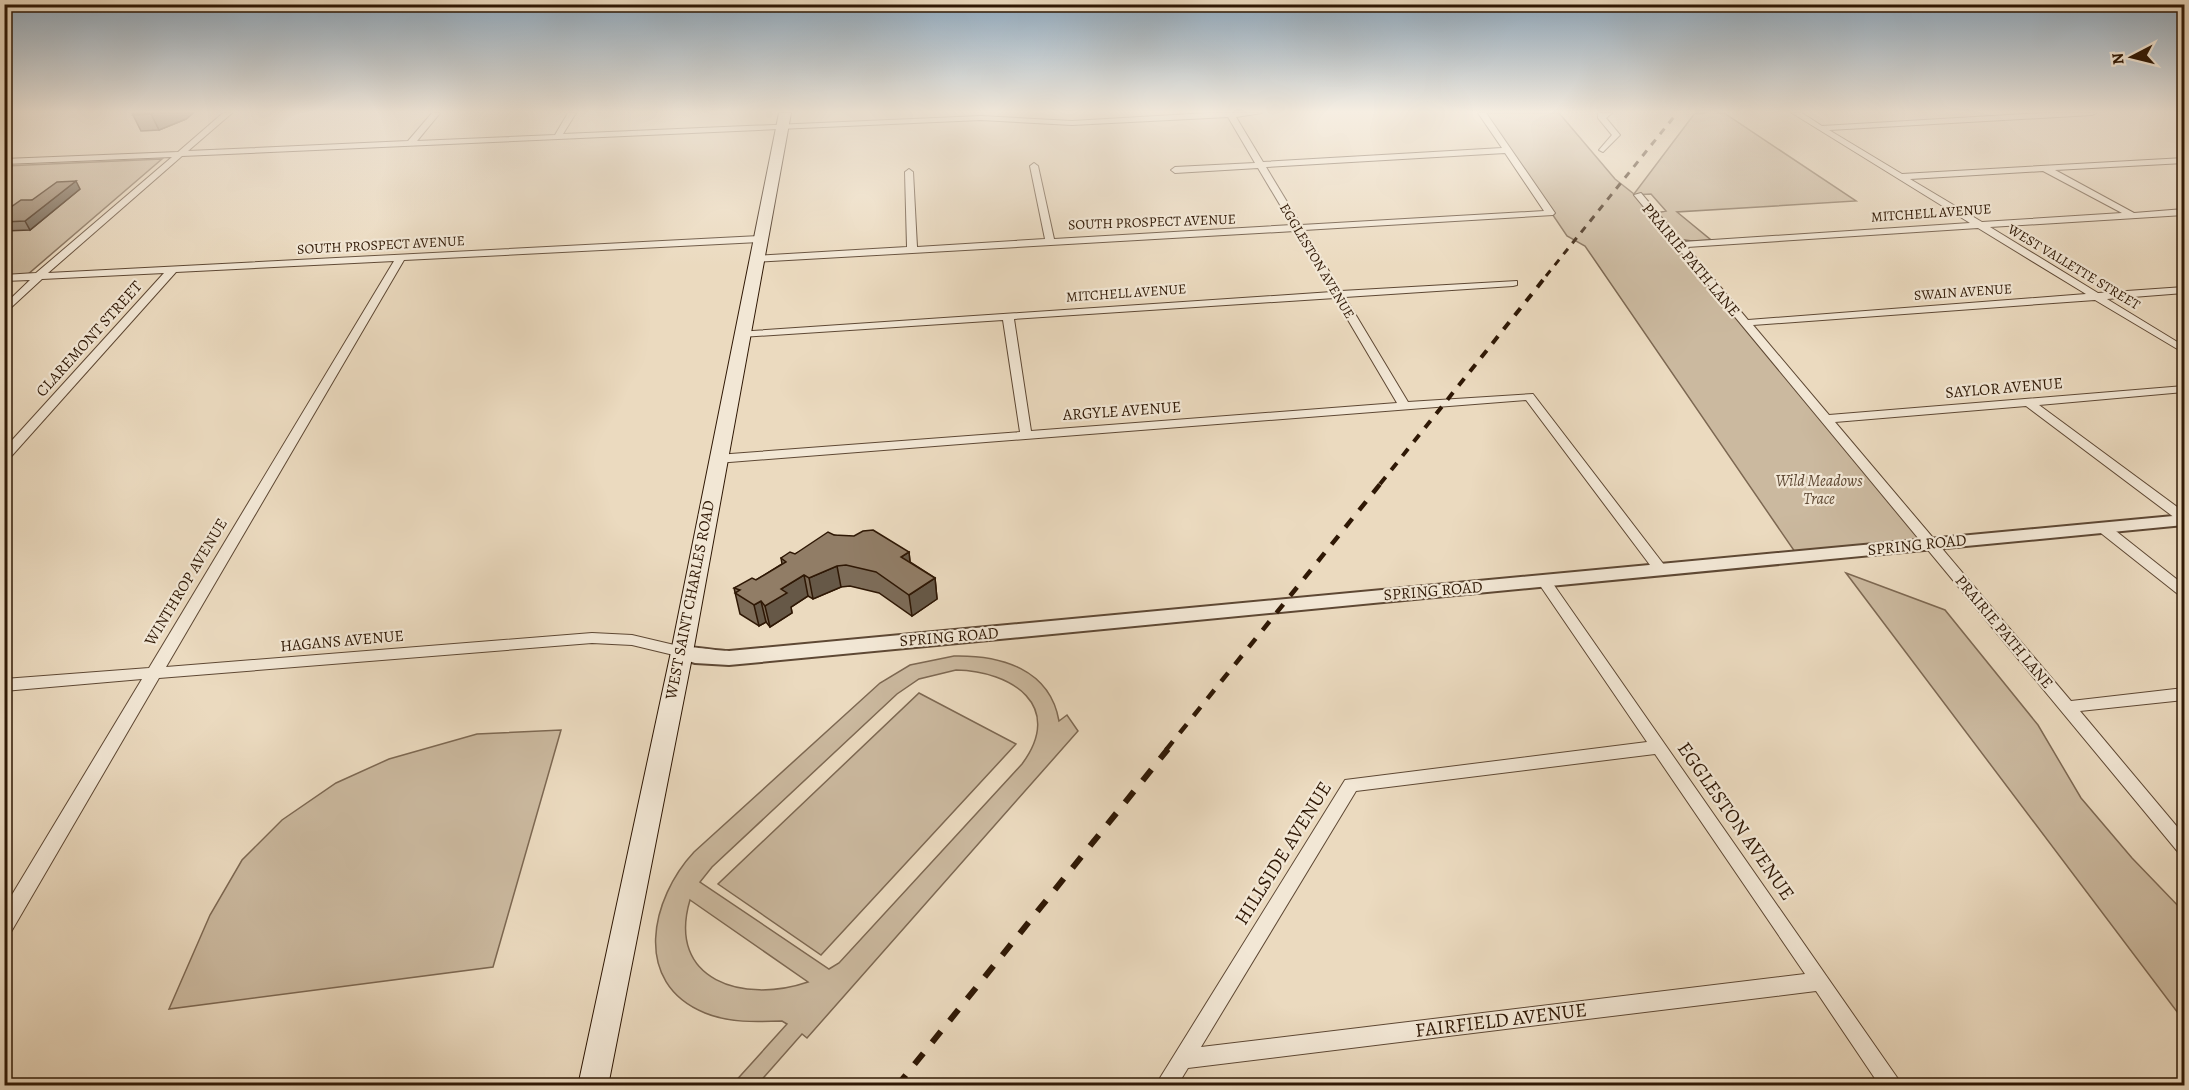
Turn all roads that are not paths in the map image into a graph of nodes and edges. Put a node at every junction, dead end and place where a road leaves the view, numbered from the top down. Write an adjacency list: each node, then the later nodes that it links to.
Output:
1 (169, 164): 25 (street)
2 (774, 164): 18 (main road, WEST SAINT CHARLES ROAD)
3 (1279, 164): 7 (street)
4 (1516, 164): 17 (street, SOUTH PROSPECT AVENUE)
5 (1880, 164): 12 (street, WEST VALLETTE STREET)
6 (2116, 164): 9 (street)
7 (1260, 165): 10 (street); 17 (street, EGGLESTON AVENUE)
8 (1034, 166): 19 (street)
9 (2044, 168): 12 (street); 15 (street)
10 (1175, 170)
11 (909, 172): 21 (street)
12 (1902, 177): 16 (street, WEST VALLETTE STREET)
13 (1638, 195): 20 (street, PRAIRIE PATH LANE)
14 (2184, 212): 15 (street, MITCHELL AVENUE)
15 (2133, 215): 16 (street, MITCHELL AVENUE)
16 (1980, 225): 20 (street, MITCHELL AVENUE); 30 (street, WEST VALLETTE STREET)
17 (1298, 230): 19 (street, SOUTH PROSPECT AVENUE); 29 (street, EGGLESTON AVENUE)
18 (759, 239): 22 (street, SOUTH PROSPECT AVENUE); 23 (main road, WEST SAINT CHARLES ROAD)
19 (1050, 240): 21 (street, SOUTH PROSPECT AVENUE)
20 (1679, 245): 33 (street, PRAIRIE PATH LANE)
21 (912, 249): 23 (street, SOUTH PROSPECT AVENUE)
22 (400, 258): 24 (street, SOUTH PROSPECT AVENUE); 50 (street, WINTHROP AVENUE)
23 (755, 259): 34 (main road, WEST SAINT CHARLES ROAD)
24 (173, 269): 25 (street, SOUTH PROSPECT AVENUE); 41 (street, CLAREMONT STREET)
25 (40, 276): 26 (street, SOUTH PROSPECT AVENUE); 31 (street)
26 (4, 278)
27 (1513, 283): 29 (street, MITCHELL AVENUE)
28 (2184, 290): 30 (street, SWAIN AVENUE)
29 (1336, 294): 32 (street, MITCHELL AVENUE); 38 (street, EGGLESTON AVENUE)
30 (2097, 297): 33 (street, SWAIN AVENUE); 35 (street, WEST VALLETTE STREET)
31 (4, 311)
32 (1008, 316): 34 (street, MITCHELL AVENUE); 40 (street)
33 (1744, 323): 39 (street, PRAIRIE PATH LANE)
34 (741, 334): 42 (main road, WEST SAINT CHARLES ROAD)
35 (2184, 350)
36 (2184, 389): 37 (street, SAYLOR AVENUE)
37 (2028, 402): 39 (street, SAYLOR AVENUE); 43 (street)
38 (1405, 406): 40 (street, ARGYLE AVENUE); 46 (street, ARGYLE AVENUE)
39 (1826, 419): 45 (street, PRAIRIE PATH LANE)
40 (1026, 435): 42 (street, ARGYLE AVENUE)
41 (4, 457)
42 (717, 459): 49 (main road, WEST SAINT CHARLES ROAD)
43 (2184, 518): 44 (street, SPRING ROAD)
44 (2102, 528): 45 (street, SPRING ROAD); 48 (street)
45 (1930, 543): 46 (street, SPRING ROAD); 53 (street, PRAIRIE PATH LANE)
46 (1661, 570): 47 (street, SPRING ROAD)
47 (1544, 581): 49 (street, SPRING ROAD); 54 (street, EGGLESTON AVENUE)
48 (2184, 592)
49 (682, 651): 50 (street, HAGANS AVENUE); 59 (main road, WEST SAINT CHARLES ROAD)
50 (152, 675): 51 (street, HAGANS AVENUE); 56 (street, WINTHROP AVENUE)
51 (4, 685)
52 (2184, 694): 53 (street)
53 (2066, 707): 55 (street, PRAIRIE PATH LANE)
54 (1659, 747): 57 (street, EGGLESTON AVENUE); 58 (street, HILLSIDE AVENUE)
55 (2184, 847)
56 (6, 922)
57 (1821, 981): 58 (street, FAIRFIELD AVENUE); 61 (street, EGGLESTON AVENUE)
58 (1182, 1059): 60 (street, HILLSIDE AVENUE)
59 (593, 1086)
60 (1165, 1086)
61 (1893, 1086)

